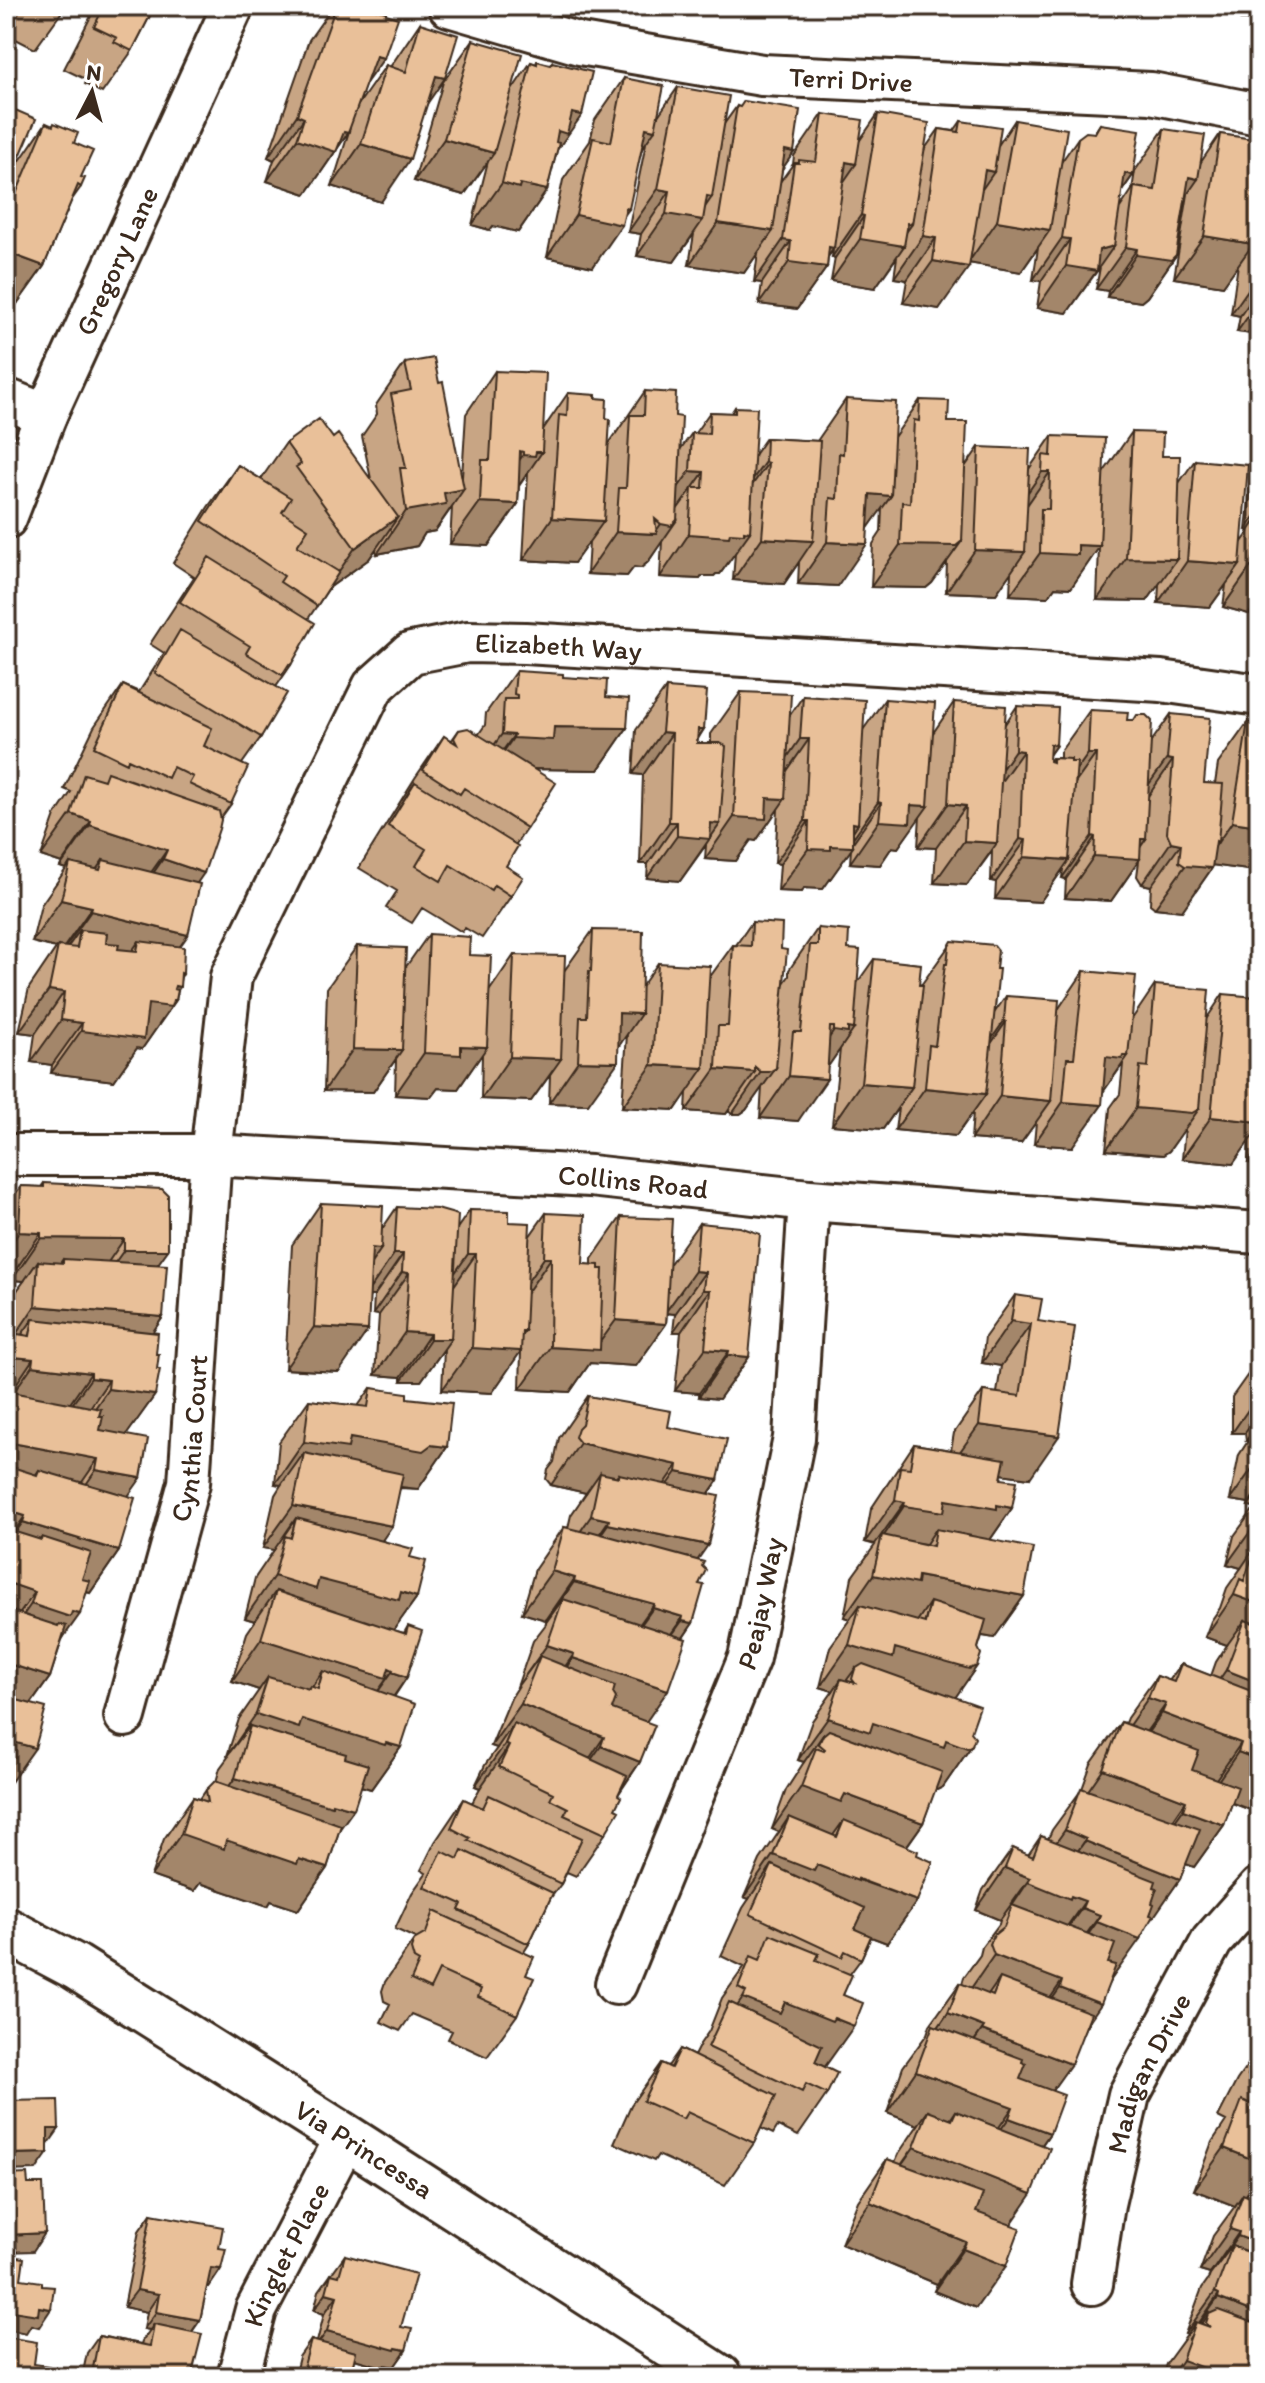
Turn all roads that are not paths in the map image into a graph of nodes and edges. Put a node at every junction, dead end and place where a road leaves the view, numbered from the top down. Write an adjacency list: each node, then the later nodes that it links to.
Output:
1 (233, 6): 5 (street, Gregory Lane)
2 (449, 6): 3 (street, Terri Drive)
3 (1259, 114)
4 (6, 399): 5 (street)
5 (46, 415): 6 (street, Gregory Lane)
6 (6, 518)
7 (1259, 695): 9 (street, Elizabeth Way)
8 (6, 1155): 9 (street, Collins Road)
9 (211, 1155): 10 (street, Collins Road); 12 (street, Cynthia Court)
10 (809, 1200): 11 (street, Collins Road); 15 (street, Peajay Way)
11 (1259, 1233)
12 (125, 1716)
13 (1259, 1888): 17 (street, Madigan Drive)
14 (6, 1930): 16 (street, Via Princessa)
15 (616, 1984)
16 (346, 2137): 18 (street, Kinglet Place); 19 (street, Via Princessa)
17 (1092, 2284)
18 (238, 2377)
19 (719, 2377)

